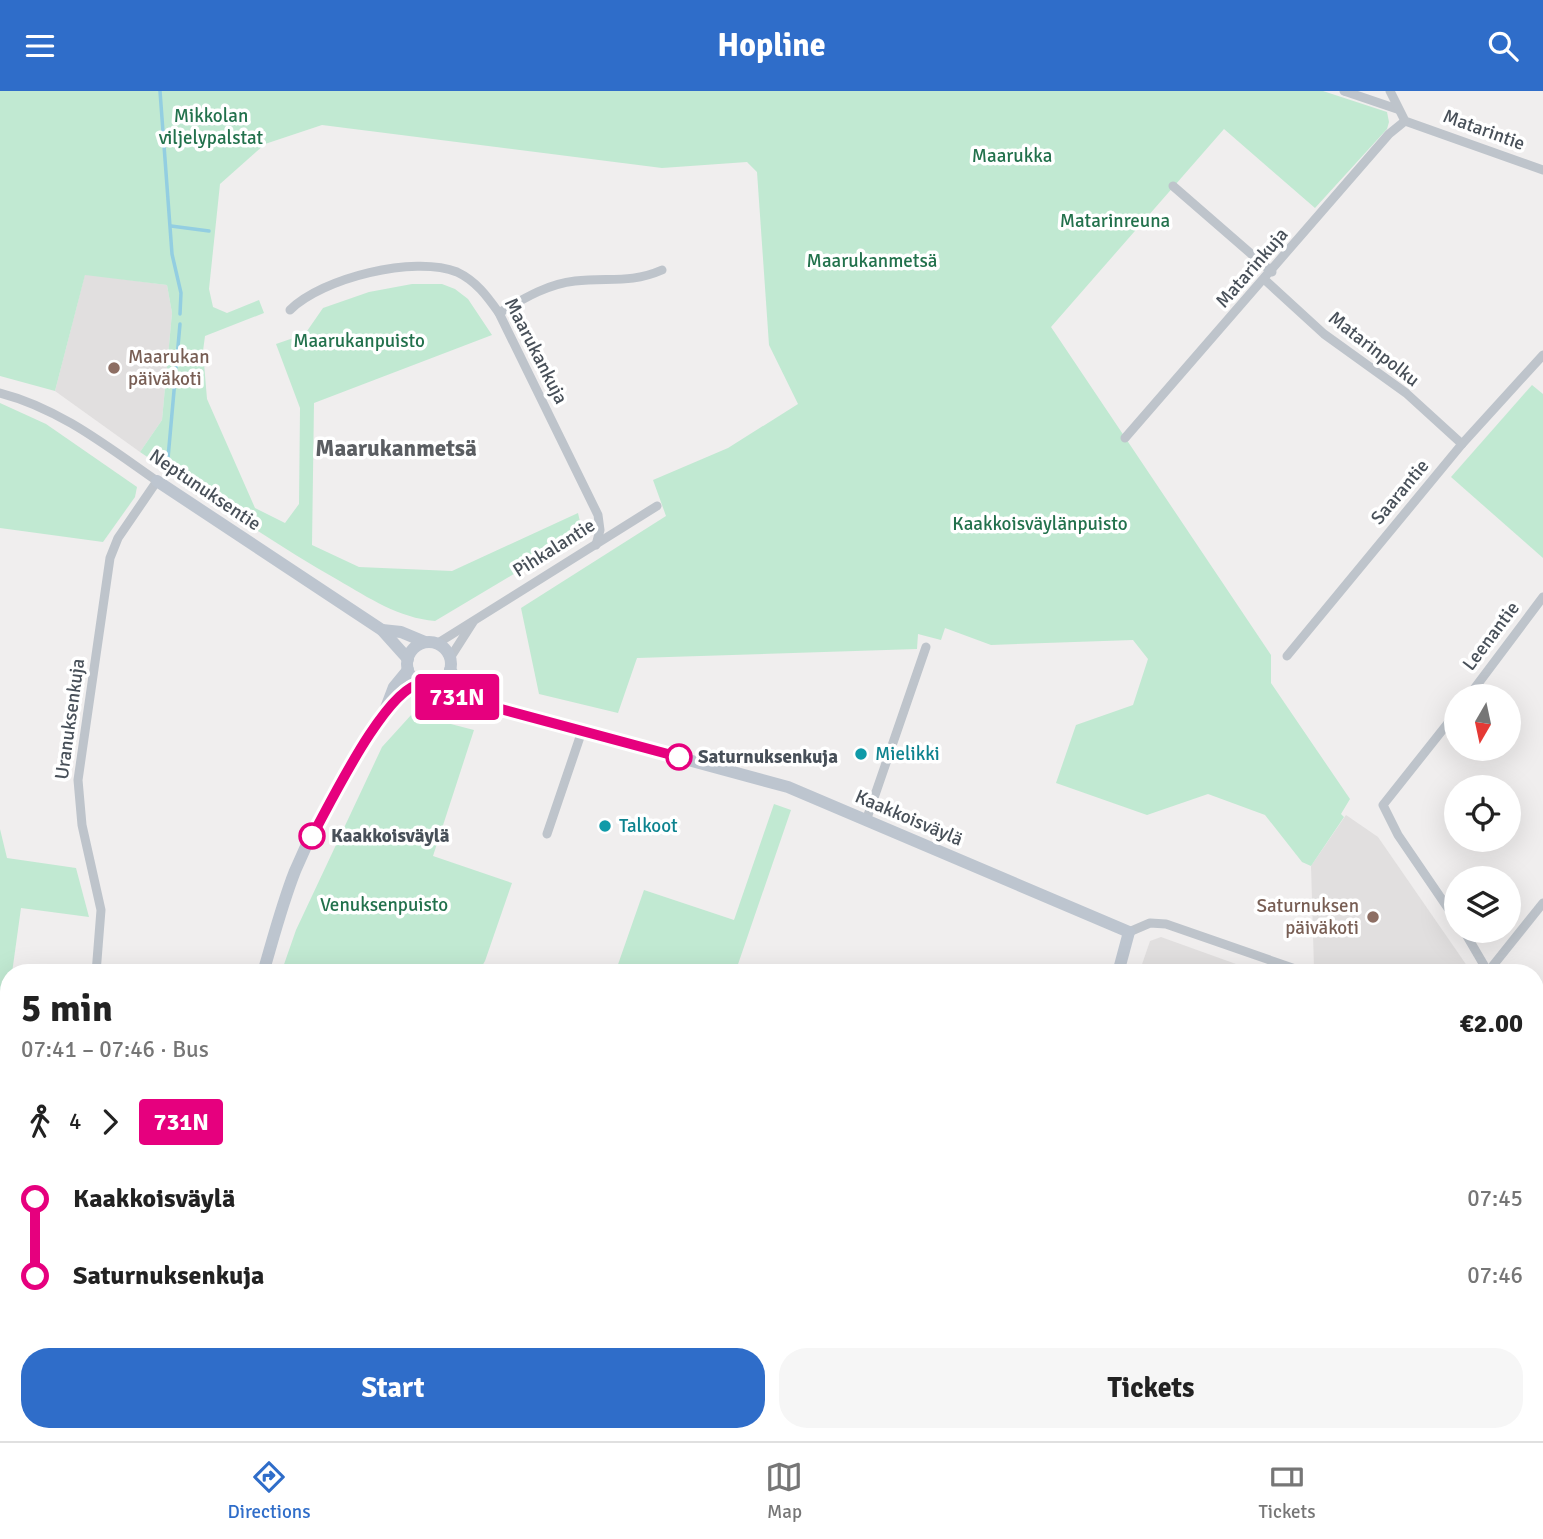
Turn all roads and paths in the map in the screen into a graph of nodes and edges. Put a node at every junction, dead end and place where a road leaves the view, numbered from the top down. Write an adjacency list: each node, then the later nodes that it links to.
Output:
1 (1344, 91): 3 (street)
2 (1390, 91): 3 (street)
3 (1397, 109): 4 (street)
4 (1405, 121): 5 (street, Matarintie); 8 (street, Matarinkuja)
5 (1543, 170)
6 (1173, 186): 8 (street, Matarinpolku)
7 (662, 270): 10 (street)
8 (1268, 276): 13 (street, Matarinkuja); 14 (street, Matarinpolku)
9 (290, 310): 10 (street, Maarukankuja)
10 (499, 313): 17 (street, Maarukankuja)
11 (1543, 355): 14 (street, Saarantie)
12 (0, 393): 15 (street, Neptunuksentie)
13 (1125, 438)
14 (1462, 444): 23 (street, Saarantie)
15 (157, 481): 20 (street, Neptunuksentie); 38 (street, Uranuksenkuja)
16 (657, 506): 17 (street, Pihkalantie)
17 (596, 545): 19 (street, Pihkalantie)
18 (1543, 597): 27 (street, Leenantie)
19 (473, 622): 21 (street, Pihkalantie); 24 (street, Pihkalantie)
20 (382, 630): 21 (street, Neptunuksentie); 25 (street, Neptunuksentie)
21 (431, 643): 24 (street); 25 (street)
22 (926, 647): 32 (street)
23 (1287, 656)
24 (450, 664): 26 (street); 28 (street, Kaakkoisväylä)
25 (408, 665): 26 (street); 29 (street)
26 (428, 684): 28 (street, Kaakkoisväylä); 29 (street)
27 (1478, 684)
28 (486, 704): 31 (street, Kaakkoisväylä)
29 (385, 712): 39 (street)
30 (1444, 728): 34 (street)
31 (582, 731): 32 (street, Kaakkoisväylä); 33 (street)
32 (866, 821): 36 (street, Kaakkoisväylä)
33 (547, 834)
34 (1444, 902)
35 (1543, 904): 43 (street)
36 (1129, 932): 40 (street); 41 (street)
37 (1471, 943): 42 (street)
38 (97, 964)
39 (267, 964)
40 (1120, 964)
41 (1281, 964)
42 (1483, 964)
43 (1495, 964)

